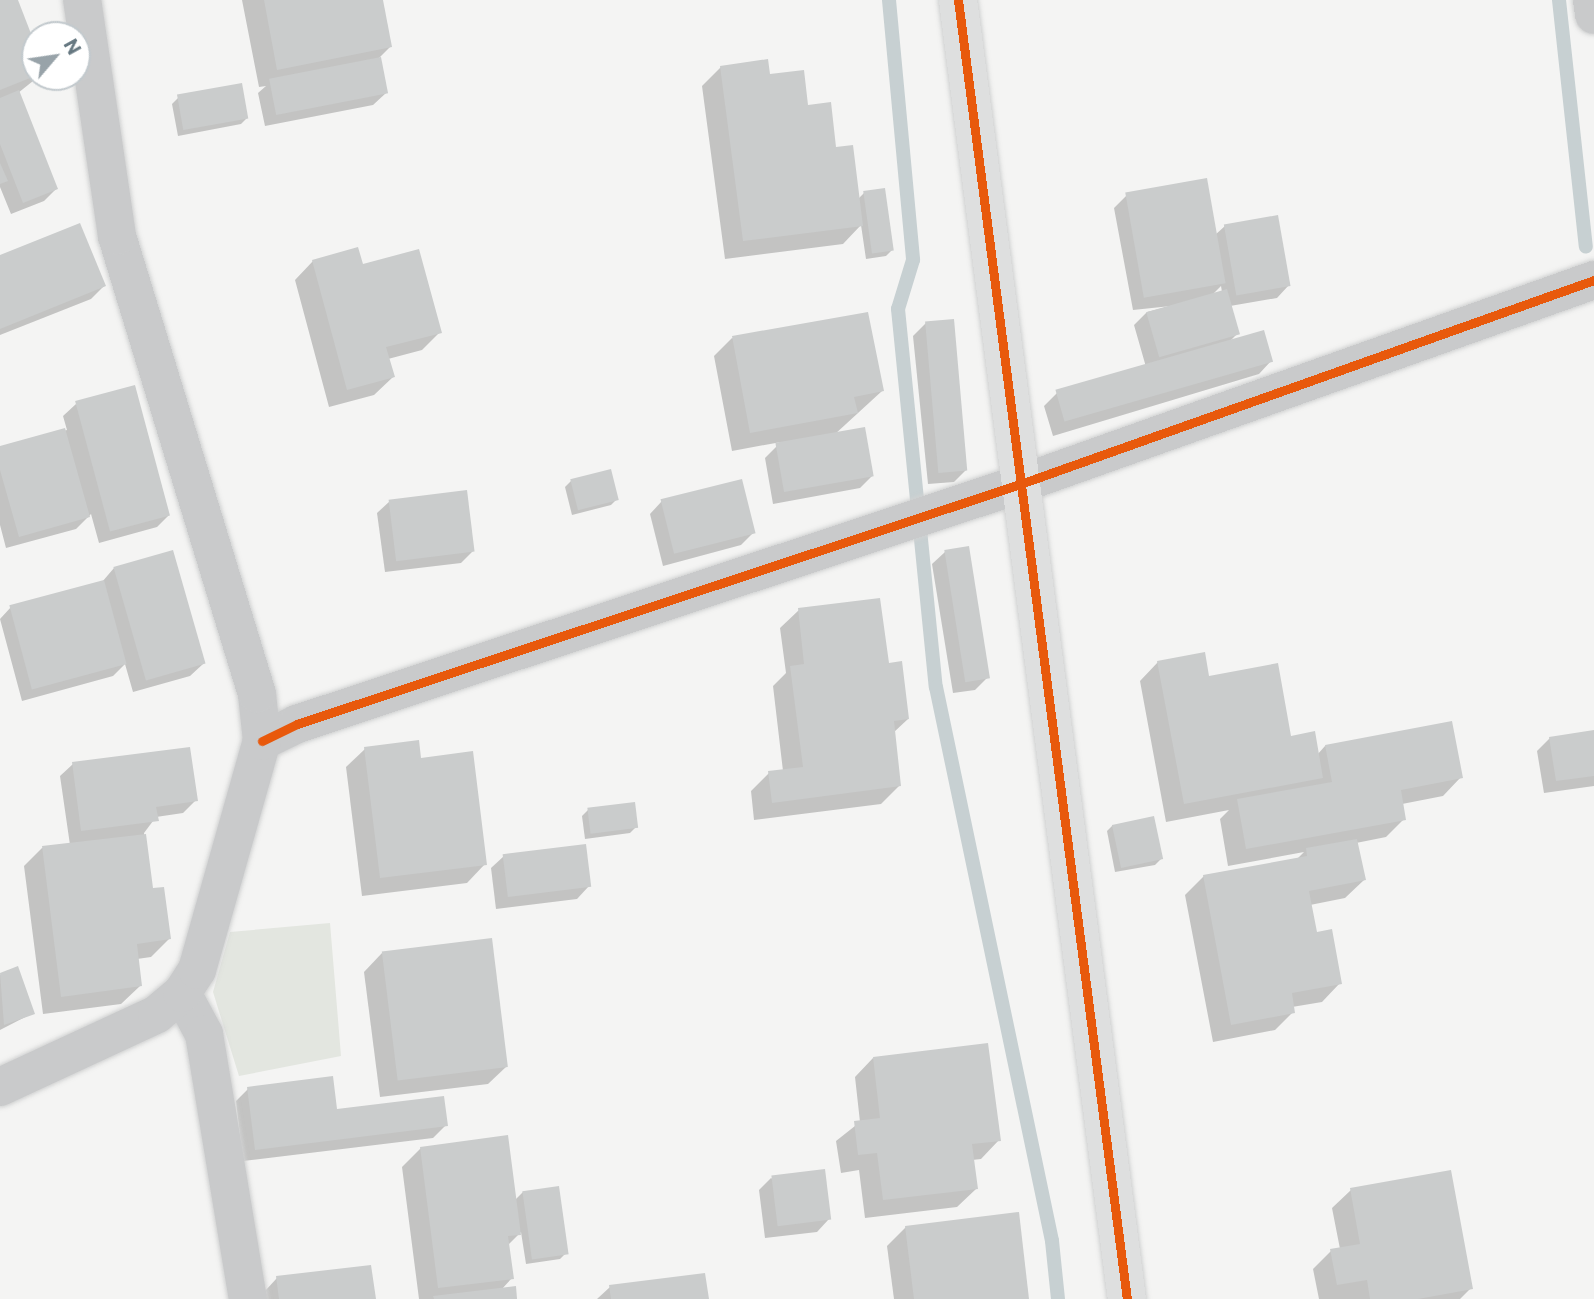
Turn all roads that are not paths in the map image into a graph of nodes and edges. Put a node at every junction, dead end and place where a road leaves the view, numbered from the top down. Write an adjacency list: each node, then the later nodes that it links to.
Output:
1 (82, 0): 7 (street)
2 (958, 0): 6 (street)
3 (1592, 0): 4 (street)
4 (1594, 15)
5 (1594, 280): 6 (street)
6 (1023, 483): 7 (street); 11 (street)
7 (262, 741): 8 (street)
8 (182, 993): 9 (street); 10 (street)
9 (0, 1087)
10 (248, 1299)
11 (1127, 1299)

